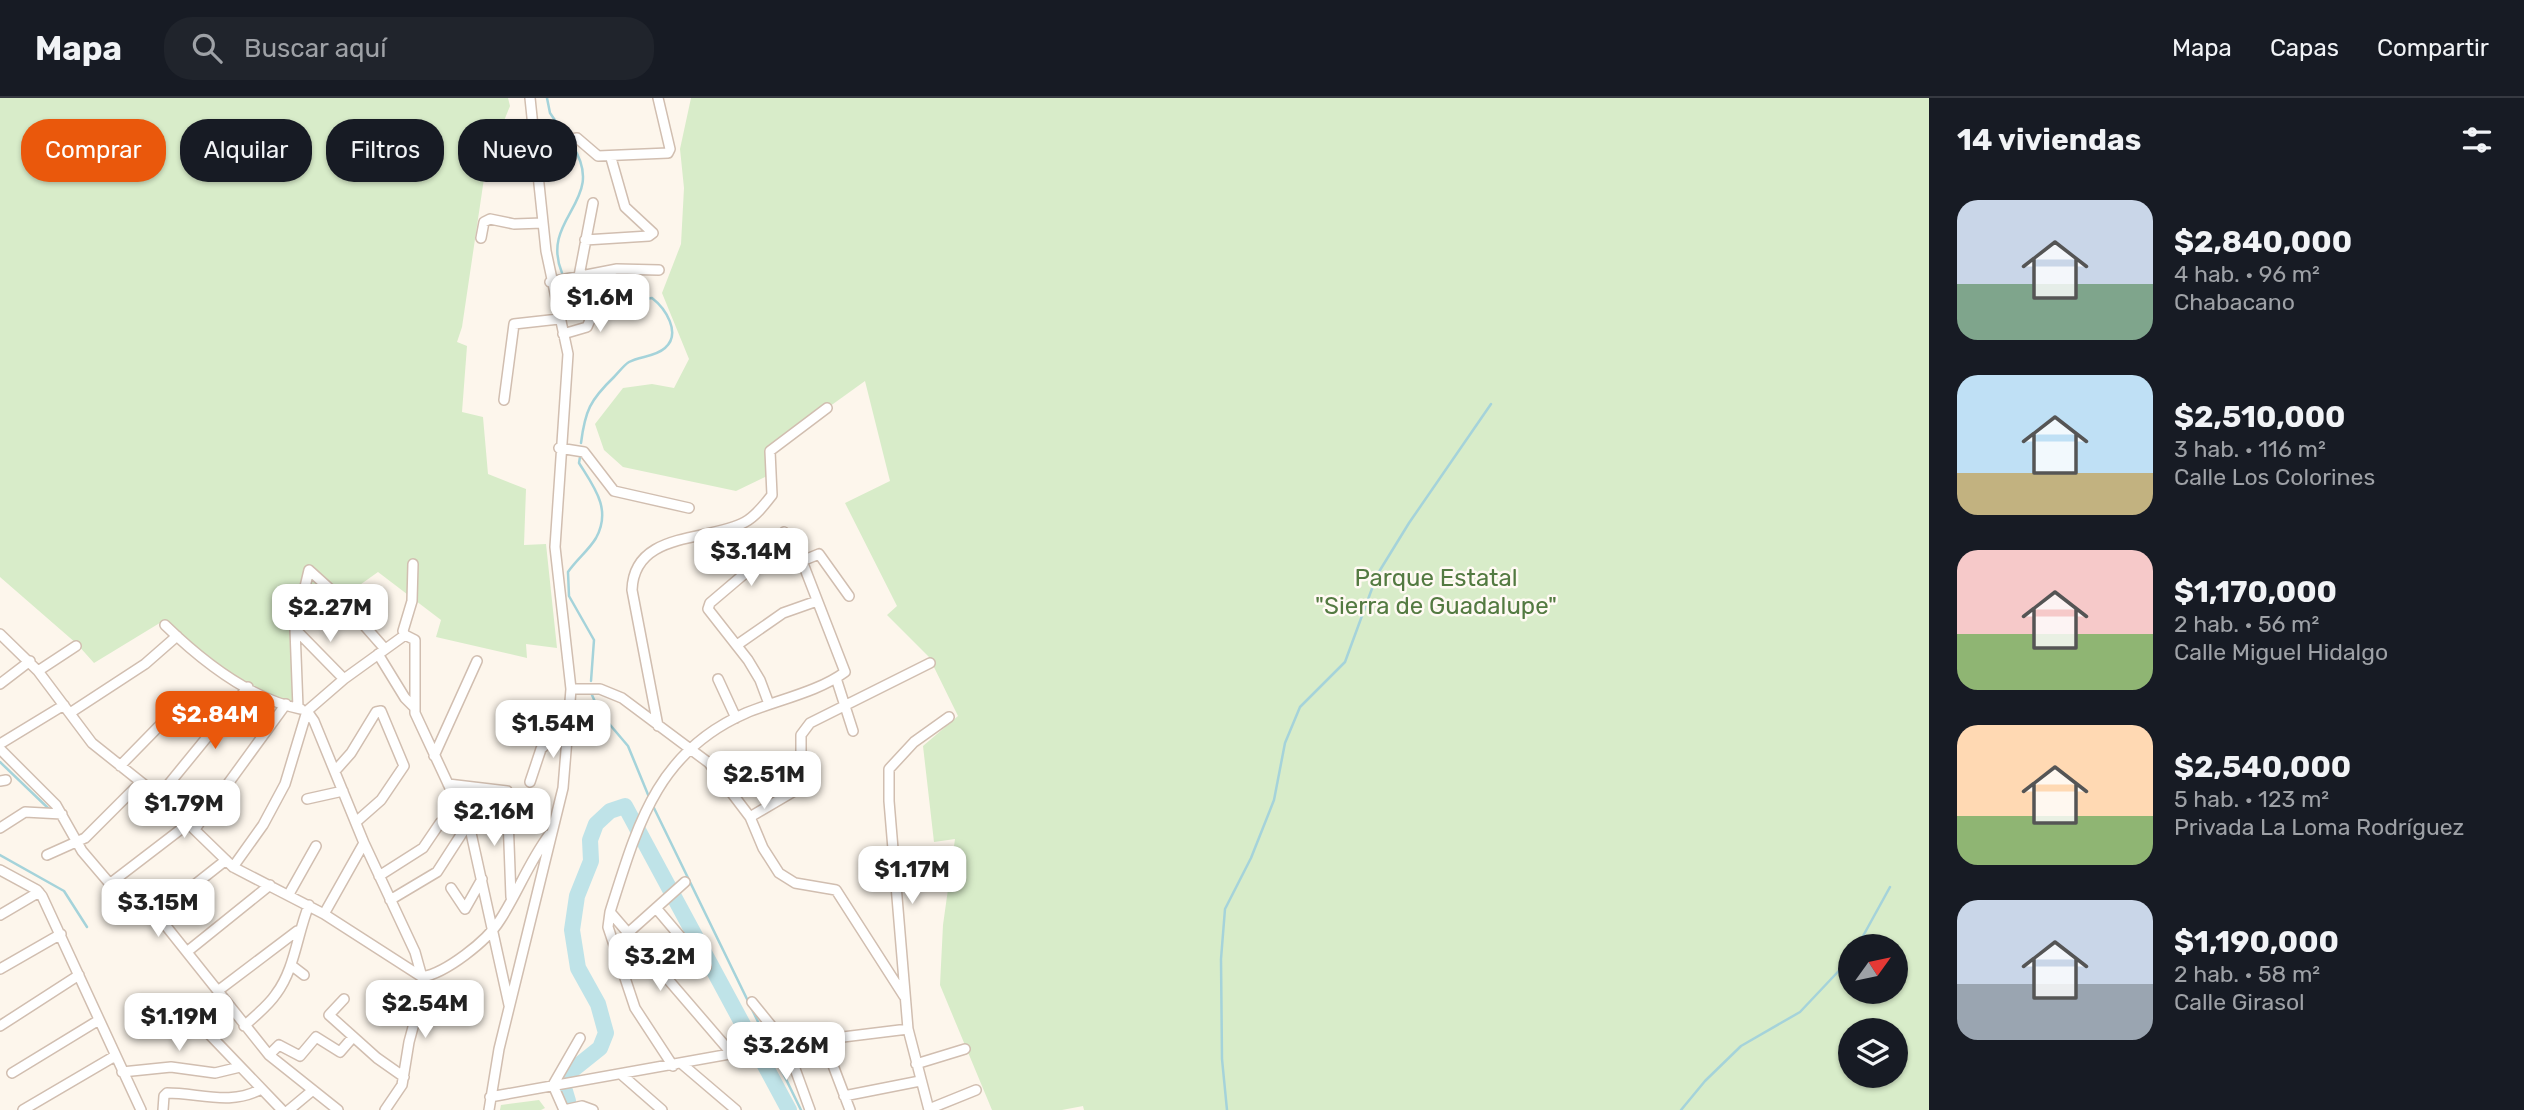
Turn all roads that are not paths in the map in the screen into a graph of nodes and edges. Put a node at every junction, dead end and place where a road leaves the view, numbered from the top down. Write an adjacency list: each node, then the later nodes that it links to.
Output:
1 (530, 98): 3 (street)
2 (658, 98): 5 (street)
3 (533, 119)
4 (577, 138): 5 (street)
5 (611, 158): 10 (street)
6 (539, 182): 8 (street)
7 (593, 202): 10 (street)
8 (543, 223): 9 (street); 13 (street)
9 (481, 238)
10 (585, 240): 12 (street)
11 (659, 270): 12 (street)
12 (579, 276): 13 (street)
13 (550, 282): 15 (street)
14 (631, 309): 16 (street)
15 (559, 320): 16 (street); 17 (street)
16 (563, 334): 19 (street)
17 (504, 400)
18 (827, 408): 55 (street)
19 (559, 448): 20 (street); 44 (street)
20 (689, 508)
21 (785, 532): 23 (street)
22 (769, 553): 32 (street)
23 (802, 561): 25 (street); 26 (street)
24 (412, 564): 30 (street)
25 (849, 596)
26 (817, 601): 32 (street); 39 (street)
27 (165, 625): 31 (street)
28 (295, 629): 34 (street); 40 (street); 50 (street)
29 (0, 634): 35 (street)
30 (405, 635): 34 (street); 48 (street)
31 (177, 636): 43 (street); 49 (street)
32 (737, 645): 46 (street)
33 (76, 646): 38 (street)
34 (382, 652): 40 (street); 48 (street)
35 (30, 661): 38 (street); 42 (street)
36 (477, 661): 59 (street)
37 (930, 663): 47 (street)
38 (38, 671): 49 (street)
39 (836, 678): 46 (street); 47 (street)
40 (344, 679): 50 (street)
41 (718, 679): 52 (street)
42 (0, 684)
43 (248, 687): 45 (street); 66 (street)
44 (571, 689): 54 (street); 55 (street)
45 (286, 704): 50 (street); 73 (street)
46 (769, 704): 52 (street)
47 (845, 704): 56 (street); 69 (street)
48 (414, 707): 59 (street)
49 (67, 709): 57 (street); 60 (street)
50 (302, 709): 61 (street); 80 (street)
51 (949, 717): 110 (street)
52 (736, 718): 58 (street)
53 (165, 720): 60 (street)
54 (569, 723): 63 (street); 75 (street)
55 (658, 726): 58 (street)
56 (853, 731)
57 (0, 746): 68 (street)
58 (688, 749): 69 (street); 94 (street)
59 (434, 756): 64 (street)
60 (120, 766): 62 (street)
61 (335, 771): 65 (street); 70 (street)
62 (141, 782): 66 (street); 76 (street)
63 (530, 782)
64 (448, 784): 72 (street); 91 (street)
65 (342, 791): 67 (street); 70 (street)
66 (159, 796): 73 (street)
67 (307, 799)
68 (62, 814): 74 (street); 76 (street)
69 (750, 817): 110 (street)
70 (356, 822): 77 (street)
71 (440, 823): 82 (street)
72 (468, 824): 83 (street); 90 (street)
73 (192, 826): 80 (street); 84 (street)
74 (0, 828)
75 (552, 831): 91 (street); 113 (street)
76 (77, 842): 79 (street); 84 (street)
77 (365, 843): 82 (street); 95 (street)
78 (316, 846): 89 (street)
79 (47, 855)
80 (230, 863): 86 (street); 97 (street)
81 (0, 870): 88 (street)
82 (379, 876): 90 (street)
83 (482, 879): 87 (street); 98 (street)
84 (112, 882): 97 (street)
85 (685, 882): 93 (street)
86 (270, 885): 89 (street); 102 (street)
87 (451, 888)
88 (39, 892): 96 (street); 100 (street)
89 (289, 894): 92 (street)
90 (390, 900): 108 (street)
91 (511, 900): 98 (street)
92 (309, 905): 95 (street); 99 (street)
93 (656, 908): 101 (street); 104 (street)
94 (610, 912): 101 (street); 128 (street)
95 (324, 914): 108 (street)
96 (0, 915)
97 (155, 915): 102 (street)
98 (492, 929): 108 (street); 113 (street)
99 (298, 931): 103 (street); 109 (street)
100 (61, 933): 105 (street); 106 (street)
101 (628, 933): 125 (street)
102 (188, 951): 109 (street)
103 (291, 965): 107 (street); 116 (street)
104 (706, 967)
105 (0, 969)
106 (79, 975): 114 (street); 115 (street)
107 (304, 975)
108 (422, 977): 133 (street)
109 (219, 990): 116 (street)
110 (904, 996): 117 (street)
111 (344, 999): 119 (street)
112 (752, 1002): 122 (street)
113 (509, 1007): 140 (street)
114 (99, 1020): 126 (street); 131 (street)
115 (0, 1026)
116 (244, 1026): 124 (street)
117 (908, 1029): 121 (street); 127 (street)
118 (210, 1035): 129 (street)
119 (353, 1037): 124 (street); 133 (street)
120 (580, 1038): 135 (street)
121 (822, 1039): 122 (street); 139 (street)
122 (786, 1044): 125 (street); 154 (street)
123 (965, 1049): 127 (street)
124 (269, 1055): 137 (street)
125 (733, 1055): 128 (street)
126 (115, 1056): 130 (street); 141 (street)
127 (916, 1064): 134 (street)
128 (677, 1065): 132 (street); 153 (street)
129 (240, 1067): 130 (street); 136 (street)
130 (122, 1072): 143 (street)
131 (12, 1073)
132 (622, 1075): 135 (street); 152 (street)
133 (404, 1077): 148 (street)
134 (920, 1081): 139 (street); 156 (street)
135 (553, 1085): 140 (street); 150 (street)
136 (261, 1089): 144 (street); 145 (street)
137 (313, 1090): 146 (street); 147 (street)
138 (975, 1090): 156 (street)
139 (844, 1096): 155 (street)
140 (490, 1097): 149 (street)
141 (36, 1107): 142 (street)
142 (23, 1110)
143 (141, 1110)
144 (163, 1110)
145 (282, 1110)
146 (289, 1110)
147 (338, 1110)
148 (385, 1110)
149 (489, 1110)
150 (564, 1110): 151 (street)
151 (593, 1110)
152 (662, 1110)
153 (736, 1110)
154 (810, 1110)
155 (850, 1110)
156 (929, 1110)

